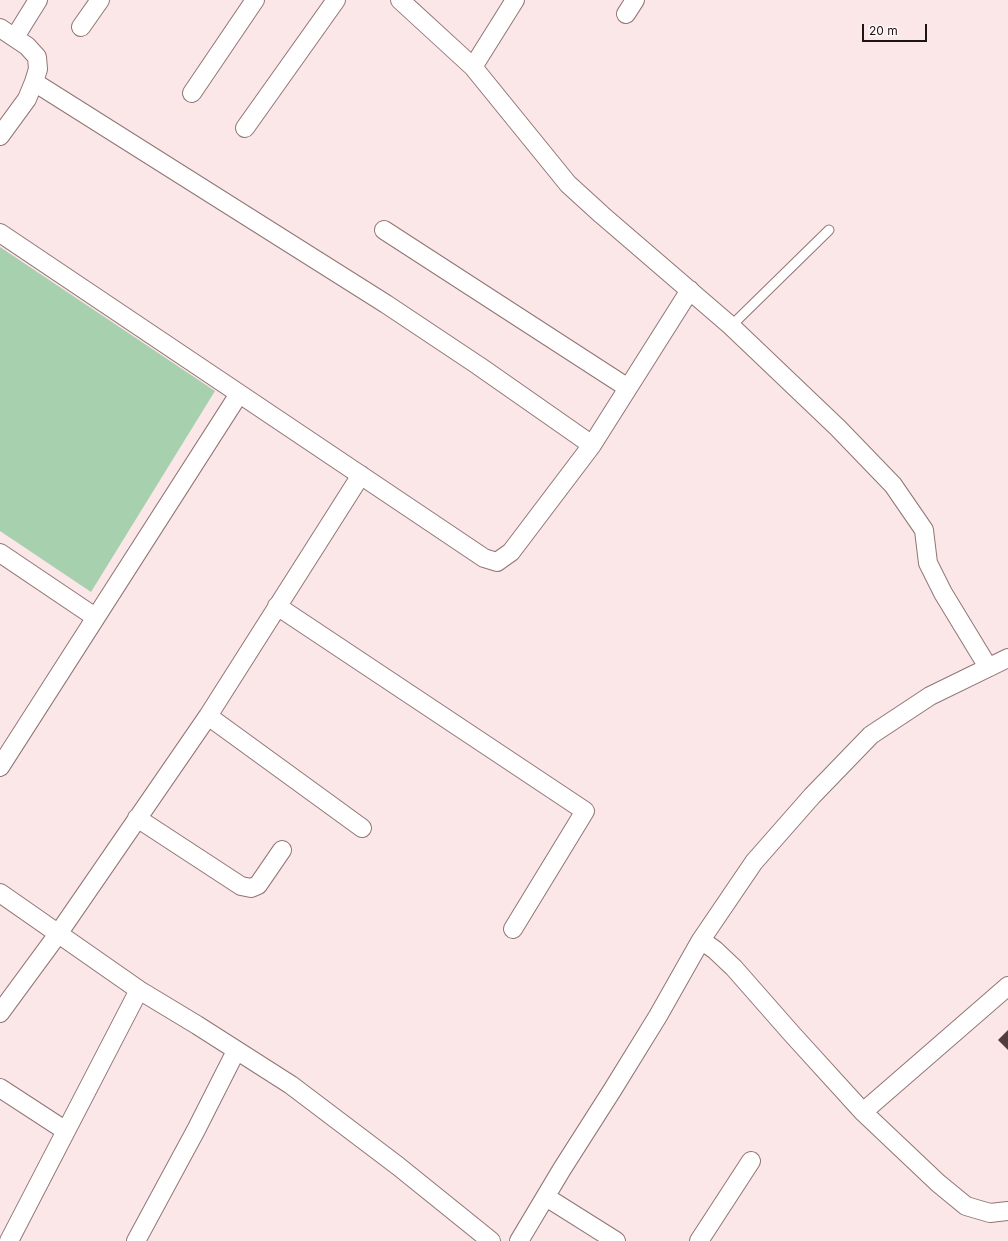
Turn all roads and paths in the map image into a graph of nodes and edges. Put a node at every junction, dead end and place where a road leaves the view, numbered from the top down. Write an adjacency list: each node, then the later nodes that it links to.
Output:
1 (38, 0): 8 (street)
2 (100, 0): 7 (street)
3 (254, 0): 11 (street)
4 (336, 0): 12 (street)
5 (400, 0): 9 (street)
6 (515, 0): 9 (street)
7 (81, 28)
8 (7, 33): 10 (street)
9 (473, 67): 17 (street)
10 (34, 82): 13 (street); 21 (street)
11 (192, 94)
12 (245, 128)
13 (0, 136)
14 (384, 230): 19 (street)
15 (829, 230): 18 (lane)
16 (0, 233): 20 (street)
17 (690, 290): 18 (street); 19 (street)
18 (731, 326): 27 (street)
19 (628, 388): 21 (street)
20 (239, 394): 22 (street); 25 (street)
21 (592, 445): 22 (street)
22 (361, 475): 24 (street)
23 (0, 553): 25 (street)
24 (278, 606): 28 (street); 34 (street)
25 (95, 618): 29 (street)
26 (1008, 658): 27 (street)
27 (988, 667): 36 (street)
28 (208, 716): 30 (street); 31 (street)
29 (0, 767)
30 (137, 818): 32 (street); 35 (street)
31 (362, 828)
32 (282, 850)
33 (0, 893): 35 (street)
34 (513, 929)
35 (58, 934): 38 (street); 39 (street)
36 (701, 940): 42 (street); 45 (street)
37 (1008, 986): 42 (street)
38 (139, 990): 40 (street); 43 (street)
39 (0, 1013)
40 (236, 1051): 48 (street); 49 (street)
41 (0, 1088): 43 (street)
42 (864, 1112): 46 (street)
43 (66, 1131): 47 (street)
44 (751, 1161): 52 (street)
45 (546, 1198): 50 (street); 51 (street)
46 (1008, 1211)
47 (10, 1241)
48 (136, 1241)
49 (491, 1241)
50 (519, 1241)
51 (616, 1241)
52 (699, 1241)

